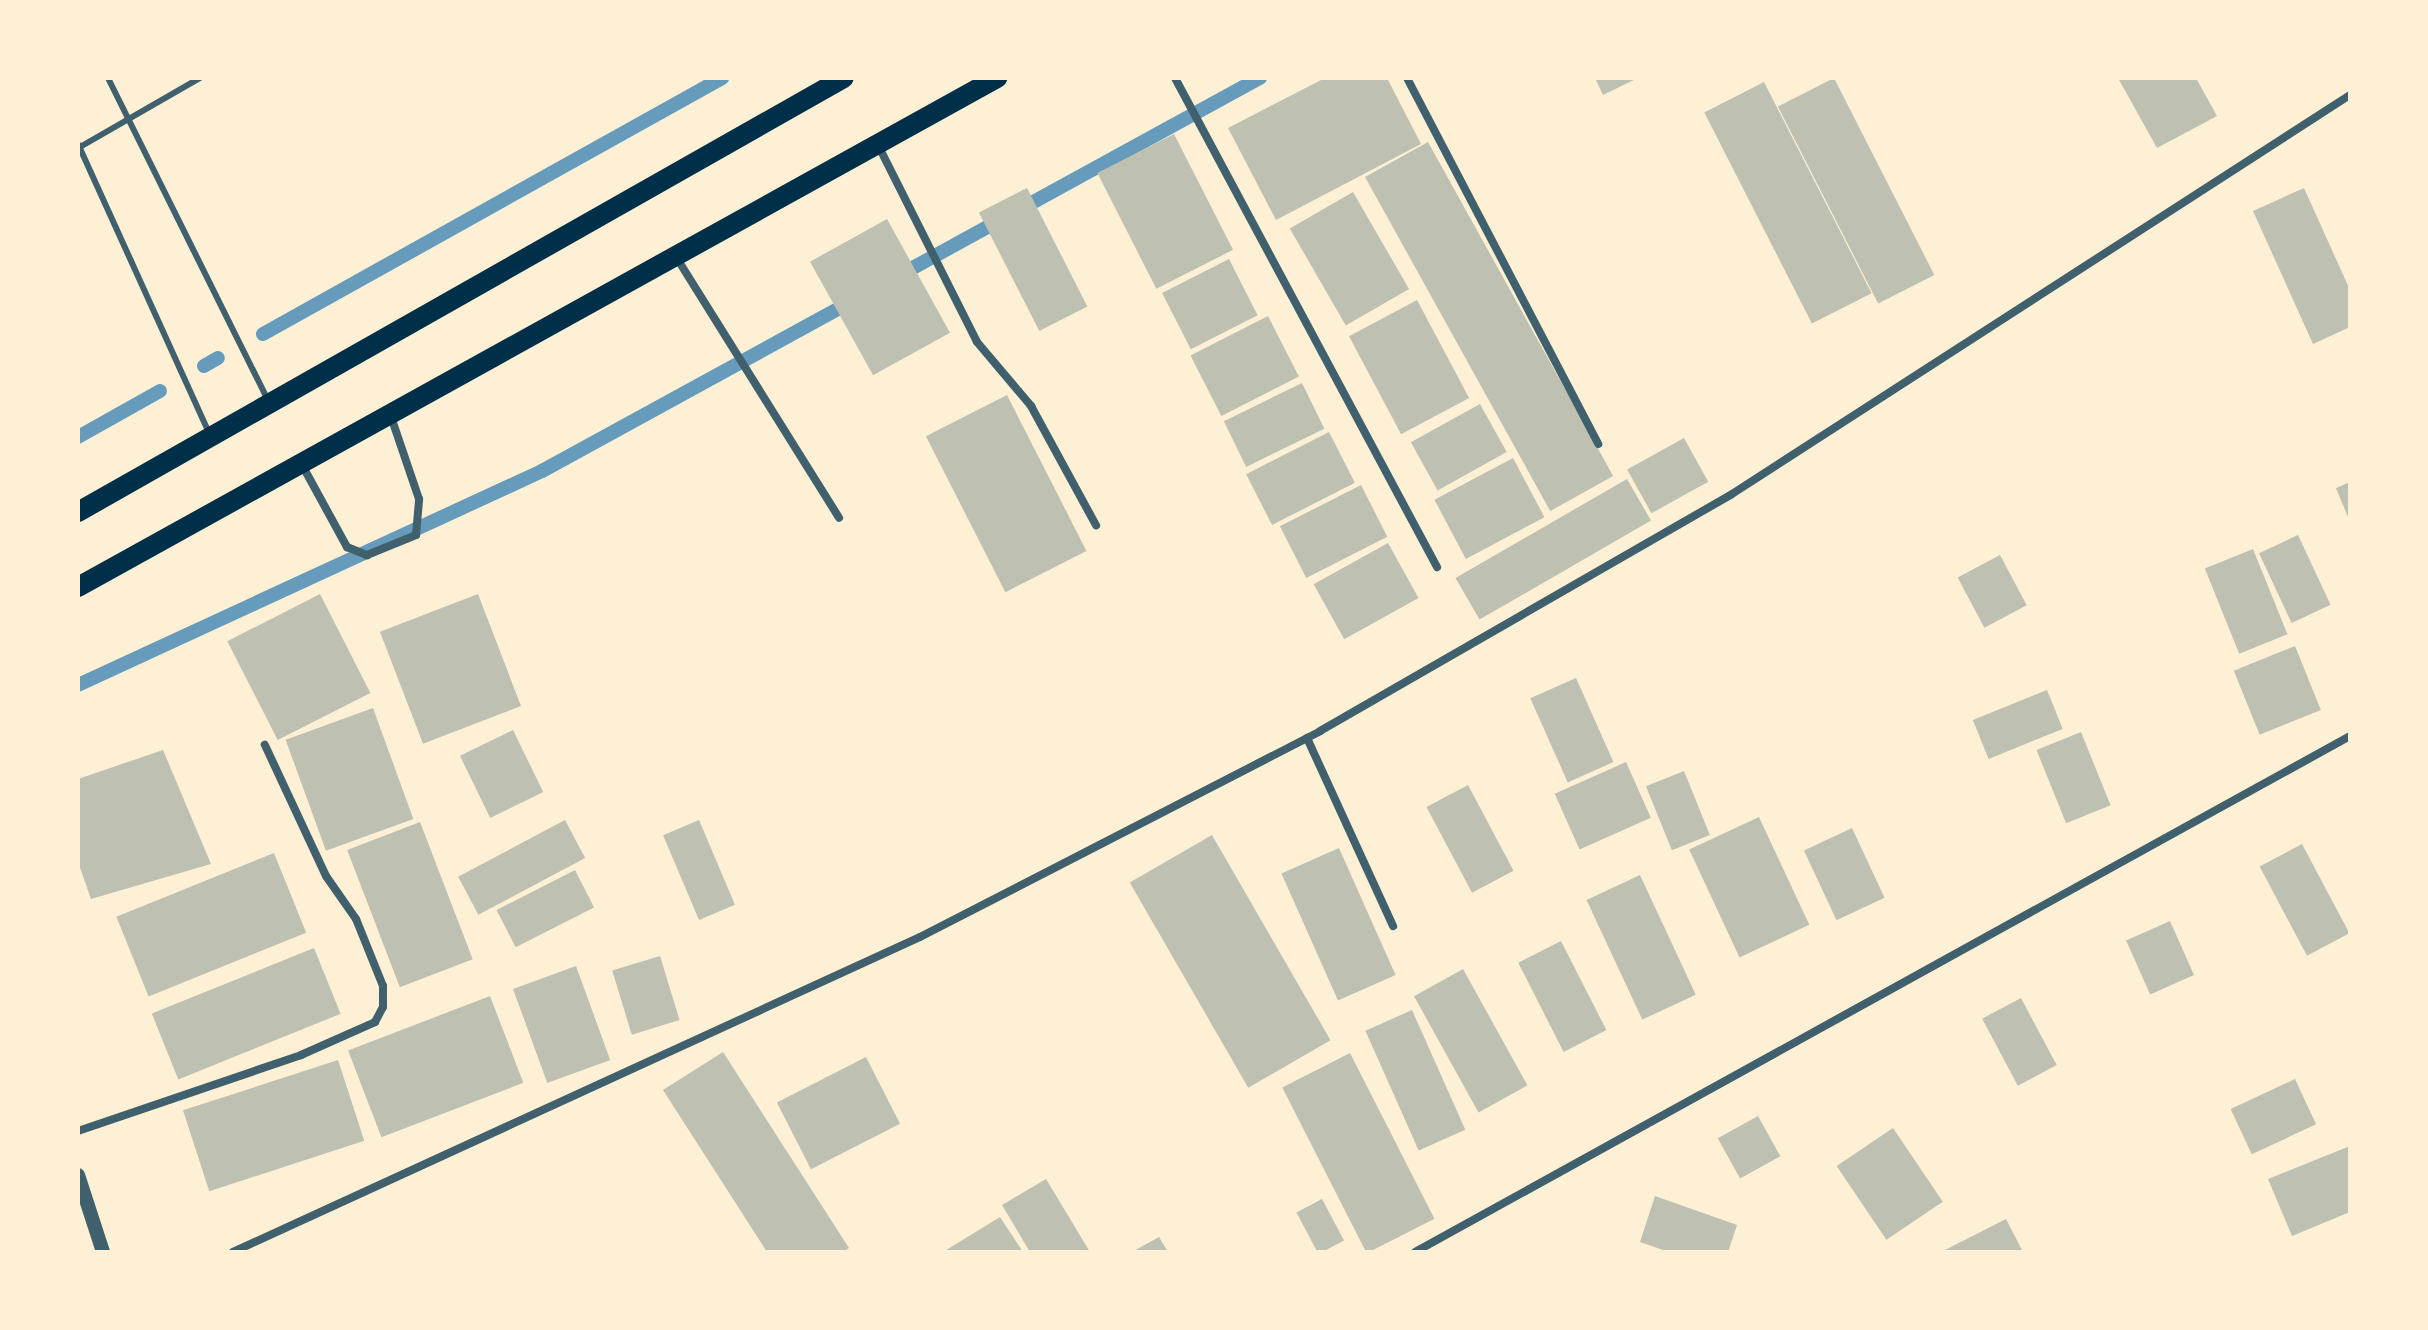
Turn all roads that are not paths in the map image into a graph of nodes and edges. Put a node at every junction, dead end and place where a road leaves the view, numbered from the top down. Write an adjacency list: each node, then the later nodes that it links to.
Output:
1 (108, 78): 8 (lane)
2 (200, 78): 8 (lane)
3 (844, 78): 12 (main road)
4 (997, 78): 10 (main road)
5 (1175, 78): 20 (street)
6 (1407, 78): 15 (street)
7 (2350, 95): 23 (street)
8 (126, 117): 9 (lane); 12 (lane)
9 (79, 146): 14 (lane)
10 (878, 146): 11 (main road); 19 (street)
11 (678, 260): 13 (main road); 18 (street)
12 (269, 405): 14 (main road)
13 (389, 412): 16 (main road); 16 (street)
14 (211, 438): 17 (main road)
15 (1598, 444)
16 (301, 462): 21 (main road)
17 (78, 512)
18 (839, 518)
19 (1096, 525)
20 (1437, 567)
21 (78, 587)
22 (2350, 736): 30 (street)
23 (1307, 738): 25 (street); 29 (street)
24 (265, 745): 26 (street)
25 (1393, 926)
26 (78, 1131)
27 (78, 1175): 28 (street)
28 (103, 1252)
29 (233, 1252)
30 (1415, 1252)

